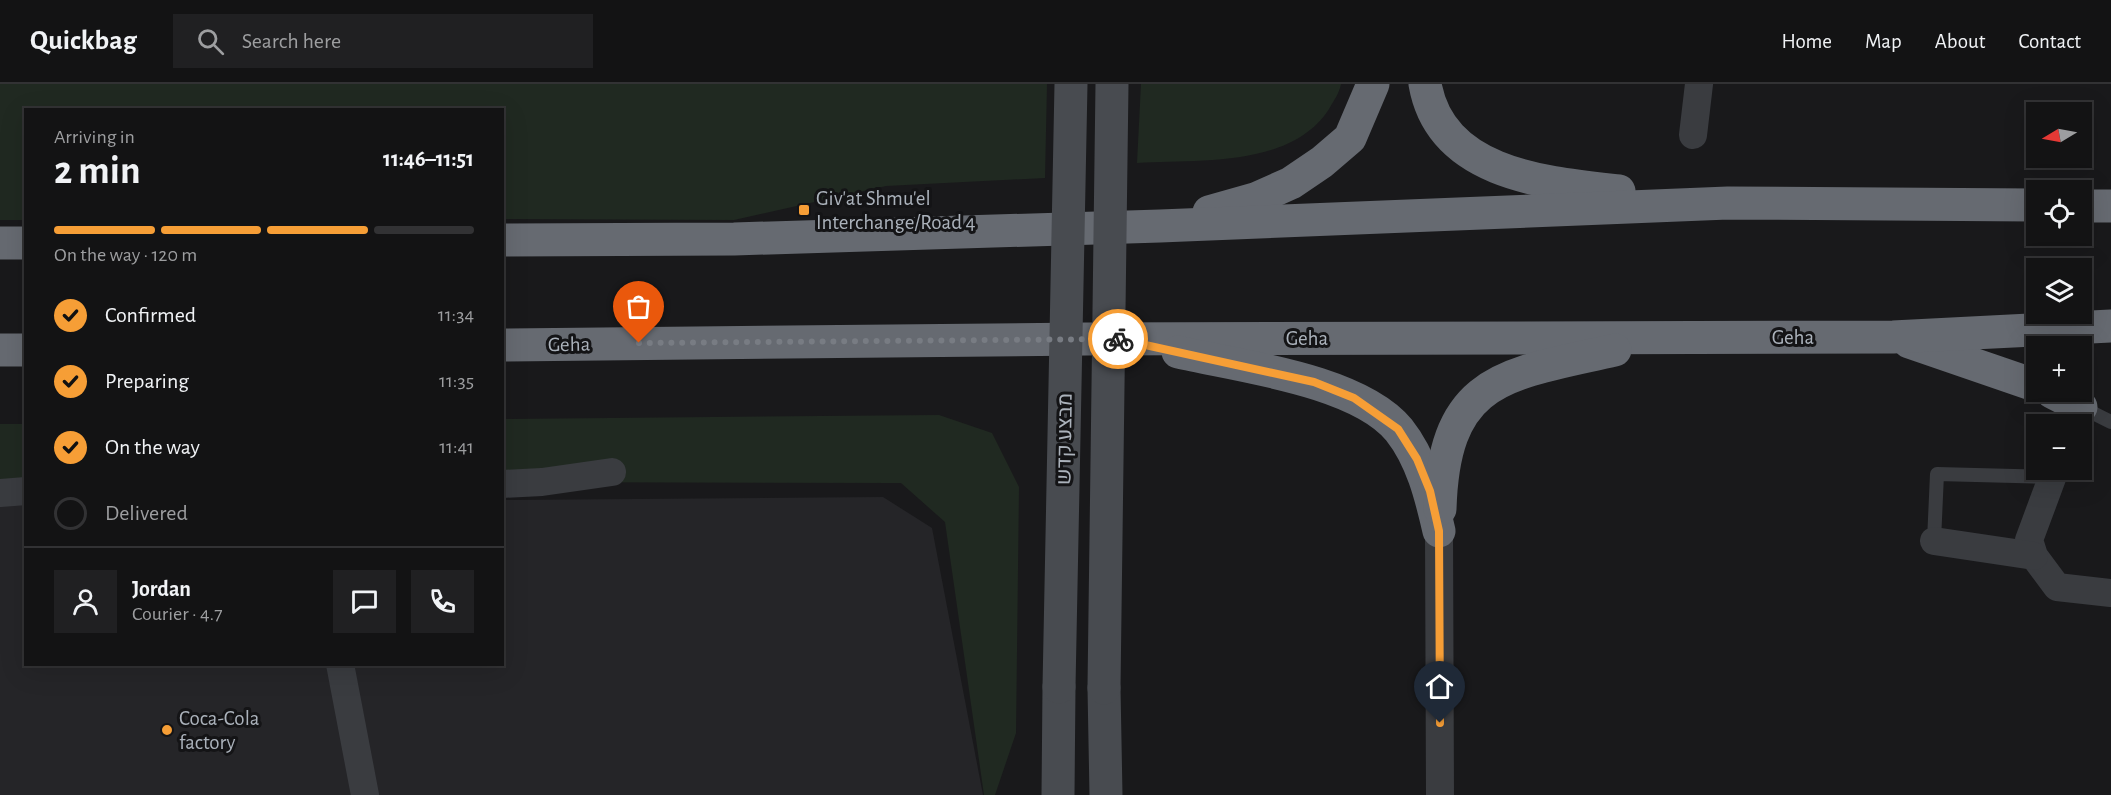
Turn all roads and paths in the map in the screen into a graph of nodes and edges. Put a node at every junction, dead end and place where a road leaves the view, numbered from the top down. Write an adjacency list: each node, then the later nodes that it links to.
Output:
1 (1071, 84): 39 (street, מבצע קדש, bridge)
2 (1112, 84): 40 (street, מבצע קדש, bridge)
3 (1373, 84): 11 (highway)
4 (1425, 84): 7 (highway)
5 (1699, 84): 6 (street)
6 (1693, 135)
7 (1728, 203): 8 (highway); 11 (highway)
8 (2026, 205)
9 (2092, 206): 10 (highway)
10 (2111, 206)
11 (1160, 226): 12 (highway)
12 (504, 240)
13 (0, 243): 14 (highway)
14 (24, 243)
15 (2111, 326): 17 (highway, Geha)
16 (1718, 336): 17 (highway, Geha); 18 (highway, Geha); 33 (highway)
17 (1893, 337): 22 (highway)
18 (1120, 339): 19 (highway, Geha); 33 (highway)
19 (504, 345)
20 (0, 350): 21 (highway)
21 (24, 350)
22 (2026, 382)
23 (2062, 402): 24 (highway)
24 (2075, 414)
25 (2092, 419): 26 (lane)
26 (2111, 422)
27 (612, 472): 30 (street)
28 (2026, 473): 34 (lane)
29 (2051, 480): 35 (street)
30 (504, 483)
31 (24, 492): 32 (street)
32 (0, 493)
33 (1439, 531): 41 (street)
34 (1934, 541): 35 (street)
35 (2034, 556): 36 (street)
36 (2111, 593)
37 (340, 666): 38 (street)
38 (365, 795)
39 (1058, 795)
40 (1106, 795)
41 (1440, 795)

